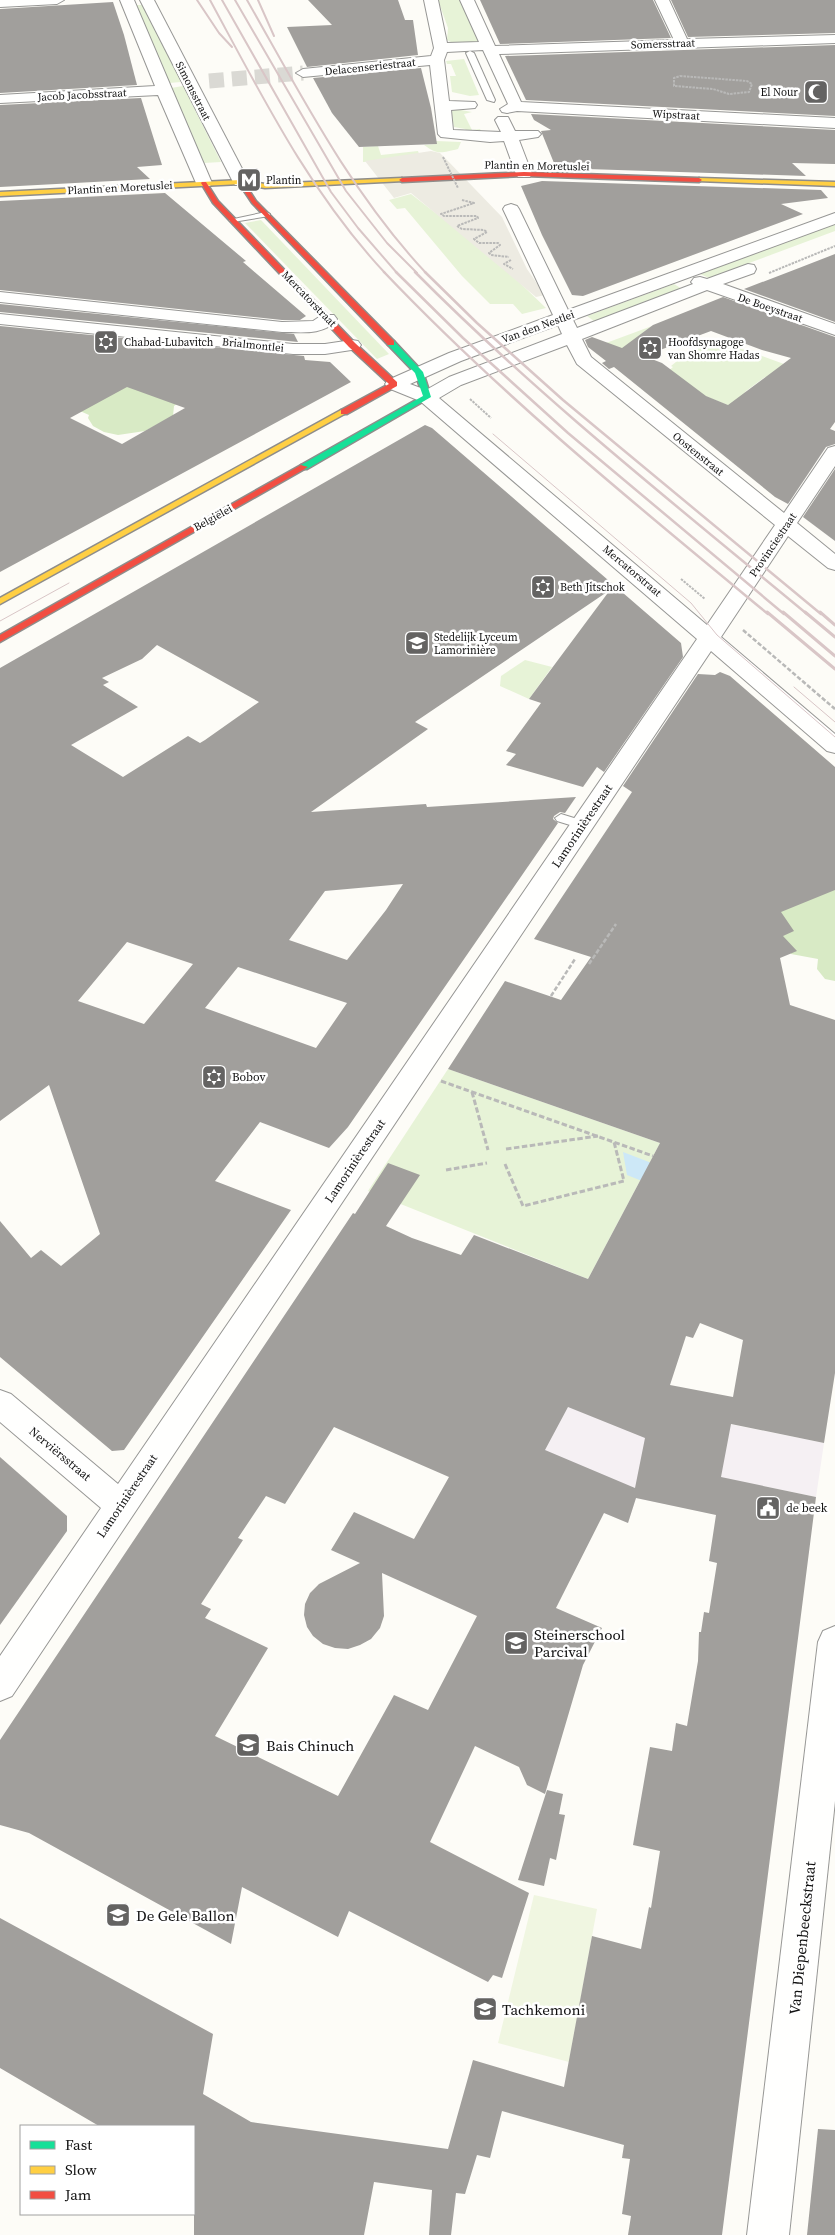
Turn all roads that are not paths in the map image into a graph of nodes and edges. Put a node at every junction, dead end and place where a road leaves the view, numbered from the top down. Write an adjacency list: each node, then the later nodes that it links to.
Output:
1 (57, 0): 7 (street)
2 (127, 0): 14 (street, Simonsstraat)
3 (147, 0): 25 (street, Simonsstraat)
4 (431, 0): 12 (street)
5 (467, 0): 10 (street)
6 (662, 0): 9 (street)
7 (0, 3)
8 (835, 39): 9 (street, Somersstraat)
9 (682, 43): 10 (street, Somersstraat)
10 (489, 48): 12 (street, Somersstraat); 19 (street)
11 (470, 53): 16 (lane)
12 (439, 54): 13 (street, Delacenseriestraat); 18 (street)
13 (303, 73)
14 (164, 90): 15 (street, Jacob Jacobsstraat); 27 (street, Simonsstraat)
15 (0, 99)
16 (491, 100): 19 (street)
17 (470, 105): 18 (street)
18 (442, 106): 22 (street)
19 (508, 112): 20 (street, Wipstraat); 22 (street)
20 (835, 123)
21 (533, 134): 22 (street)
22 (510, 136): 23 (street)
23 (522, 169): 24 (street, Plantin en Moretuslei); 25 (street, Plantin en Moretuslei); 26 (street, Plantin en Moretuslei)
24 (835, 173)
25 (241, 182): 27 (street, Plantin en Moretuslei); 31 (street)
26 (811, 182): 28 (street)
27 (204, 183): 29 (street, Plantin en Moretuslei); 33 (street, Mercatorstraat)
28 (835, 185)
29 (0, 194)
30 (511, 209): 39 (street, Oostenstraat)
31 (266, 214): 33 (lane); 46 (street)
32 (835, 218): 35 (street, Van den Nestlei)
33 (233, 220): 41 (street, Mercatorstraat)
34 (761, 264): 36 (street, Van den Nestlei)
35 (683, 273): 36 (street); 39 (street, Van den Nestlei)
36 (706, 286): 43 (street, De Boeystraat); 44 (street, Van den Nestlei)
37 (0, 297): 38 (street, Brialmontlei)
38 (108, 309): 41 (street, Brialmontlei); 42 (street)
39 (559, 313): 44 (street, Oostenstraat); 46 (street, Van den Nestlei)
40 (0, 319): 42 (street, Brialmontlei)
41 (328, 319): 45 (street, Mercatorstraat)
42 (94, 329): 45 (street, Brialmontlei)
43 (835, 330)
44 (571, 337): 48 (street, Van den Nestlei); 50 (street, Oostenstraat)
45 (352, 345): 47 (street, Mercatorstraat)
46 (419, 372): 47 (street, Van den Nestlei); 48 (street)
47 (394, 384): 48 (street, Mercatorstraat); 52 (street)
48 (427, 398): 53 (street, Mercatorstraat); 54 (street, Belgiëlei)
49 (835, 452): 50 (street, Provinciestraat)
50 (786, 526): 51 (street, Oostenstraat); 53 (street, Provinciestraat)
51 (835, 564)
52 (0, 600)
53 (710, 638): 55 (street, Mercatorstraat); 57 (street, Lamorinièrestraat)
54 (0, 639)
55 (835, 746)
56 (0, 1403): 57 (street, Nerviërsstraat)
57 (120, 1505): 59 (street, Lamorinièrestraat)
58 (835, 1642): 60 (street, Van Diepenbeeckstraat)
59 (0, 1685)
60 (768, 2235)

